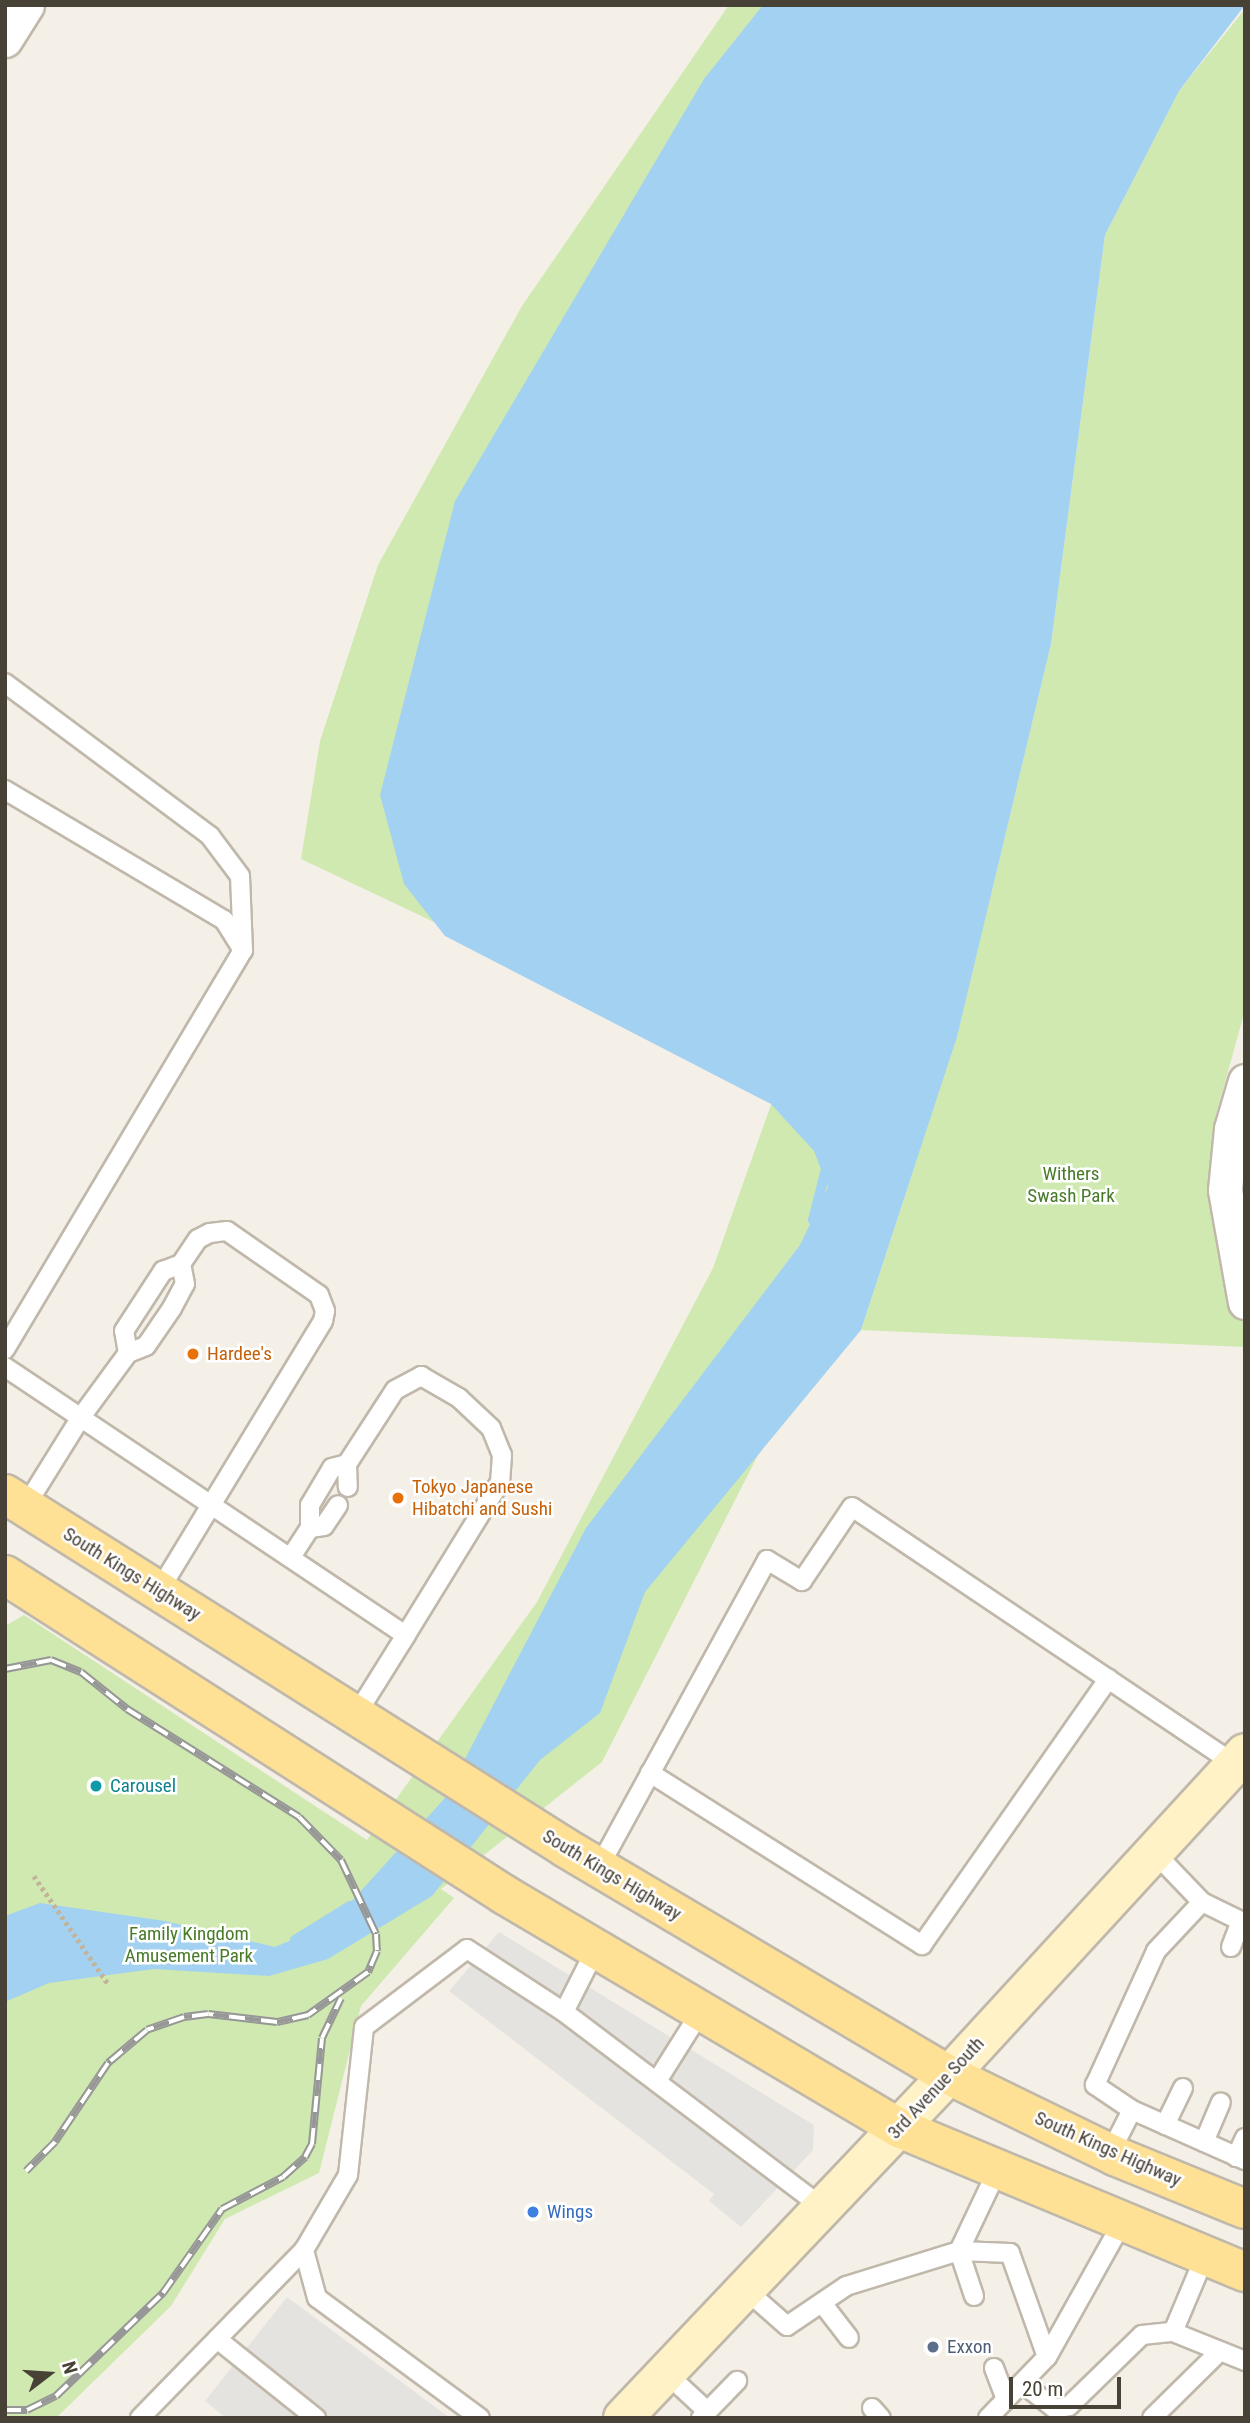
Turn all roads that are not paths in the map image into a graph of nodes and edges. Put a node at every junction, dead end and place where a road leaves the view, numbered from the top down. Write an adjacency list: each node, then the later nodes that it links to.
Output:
1 (27, 5): 2 (street)
2 (5, 40)
3 (5, 683): 5 (lane)
4 (5, 790): 5 (lane)
5 (243, 950): 9 (lane)
6 (1245, 1081): 8 (street)
7 (181, 1264): 10 (lane); 10 (lane); 16 (lane)
8 (1245, 1302)
9 (5, 1349)
10 (128, 1353): 12 (lane)
11 (5, 1367): 12 (lane)
12 (81, 1417): 15 (lane); 16 (lane)
13 (347, 1464): 14 (lane); 18 (lane); 22 (lane)
14 (348, 1487)
15 (15, 1501): 21 (main road, South Kings Highway)
16 (212, 1505): 19 (lane); 21 (lane)
17 (338, 1505): 18 (lane)
18 (310, 1528): 19 (lane)
19 (291, 1558): 22 (lane)
20 (5, 1574): 32 (main road)
21 (159, 1591): 24 (main road, South Kings Highway)
22 (406, 1635): 24 (lane)
23 (1108, 1679): 25 (lane); 26 (lane); 26 (lane)
24 (356, 1715): 28 (main road, South Kings Highway)
25 (1240, 1758): 27 (main road, 3rd Avenue South)
26 (650, 1773): 28 (lane)
27 (1154, 1852): 29 (lane); 35 (main road, 3rd Avenue South)
28 (599, 1867): 35 (main road, South Kings Highway)
29 (1202, 1902): 30 (lane); 39 (lane)
30 (1243, 1922): 31 (lane)
31 (1230, 1947)
32 (596, 1949): 33 (main road); 34 (lane)
33 (701, 2011): 36 (lane); 41 (main road)
34 (564, 2012): 36 (lane); 50 (lane)
35 (949, 2075): 41 (main road, 3rd Avenue South); 44 (main road, South Kings Highway)
36 (656, 2081): 47 (lane)
37 (1183, 2088): 40 (lane)
38 (1221, 2102): 43 (lane)
39 (1132, 2110): 40 (lane); 44 (lane)
40 (1166, 2125): 43 (lane)
41 (899, 2128): 46 (main road); 47 (main road, 3rd Avenue South)
42 (1245, 2138): 45 (lane)
43 (1205, 2142): 45 (lane)
44 (1110, 2153): 48 (main road, South Kings Highway)
45 (1240, 2159)
46 (998, 2169): 49 (main road); 51 (lane)
47 (823, 2208): 54 (main road, 3rd Avenue South)
48 (1245, 2209)
49 (1124, 2221): 52 (main road); 61 (lane)
50 (304, 2250): 59 (lane); 72 (lane)
51 (959, 2250): 55 (lane); 56 (lane); 61 (lane)
52 (1205, 2256): 53 (main road); 57 (lane)
53 (1245, 2272)
54 (745, 2289): 56 (lane); 64 (main road, 3rd Avenue South)
55 (974, 2296)
56 (822, 2303): 58 (lane)
57 (1173, 2332): 60 (lane); 68 (lane)
58 (849, 2338)
59 (217, 2339): 70 (lane); 71 (lane)
60 (1220, 2351): 62 (lane); 76 (lane)
61 (1047, 2357): 66 (lane)
62 (1245, 2361)
63 (994, 2368): 67 (lane)
64 (666, 2373): 69 (lane); 73 (main road, 3rd Avenue South)
65 (737, 2382): 69 (lane)
66 (1022, 2383): 67 (lane); 68 (lane)
67 (1006, 2400): 74 (lane)
68 (1057, 2411): 75 (lane)
69 (704, 2415)
70 (140, 2418)
71 (316, 2418)
72 (480, 2418)
73 (623, 2418)
74 (988, 2418)
75 (1083, 2418)
76 (1152, 2418)

